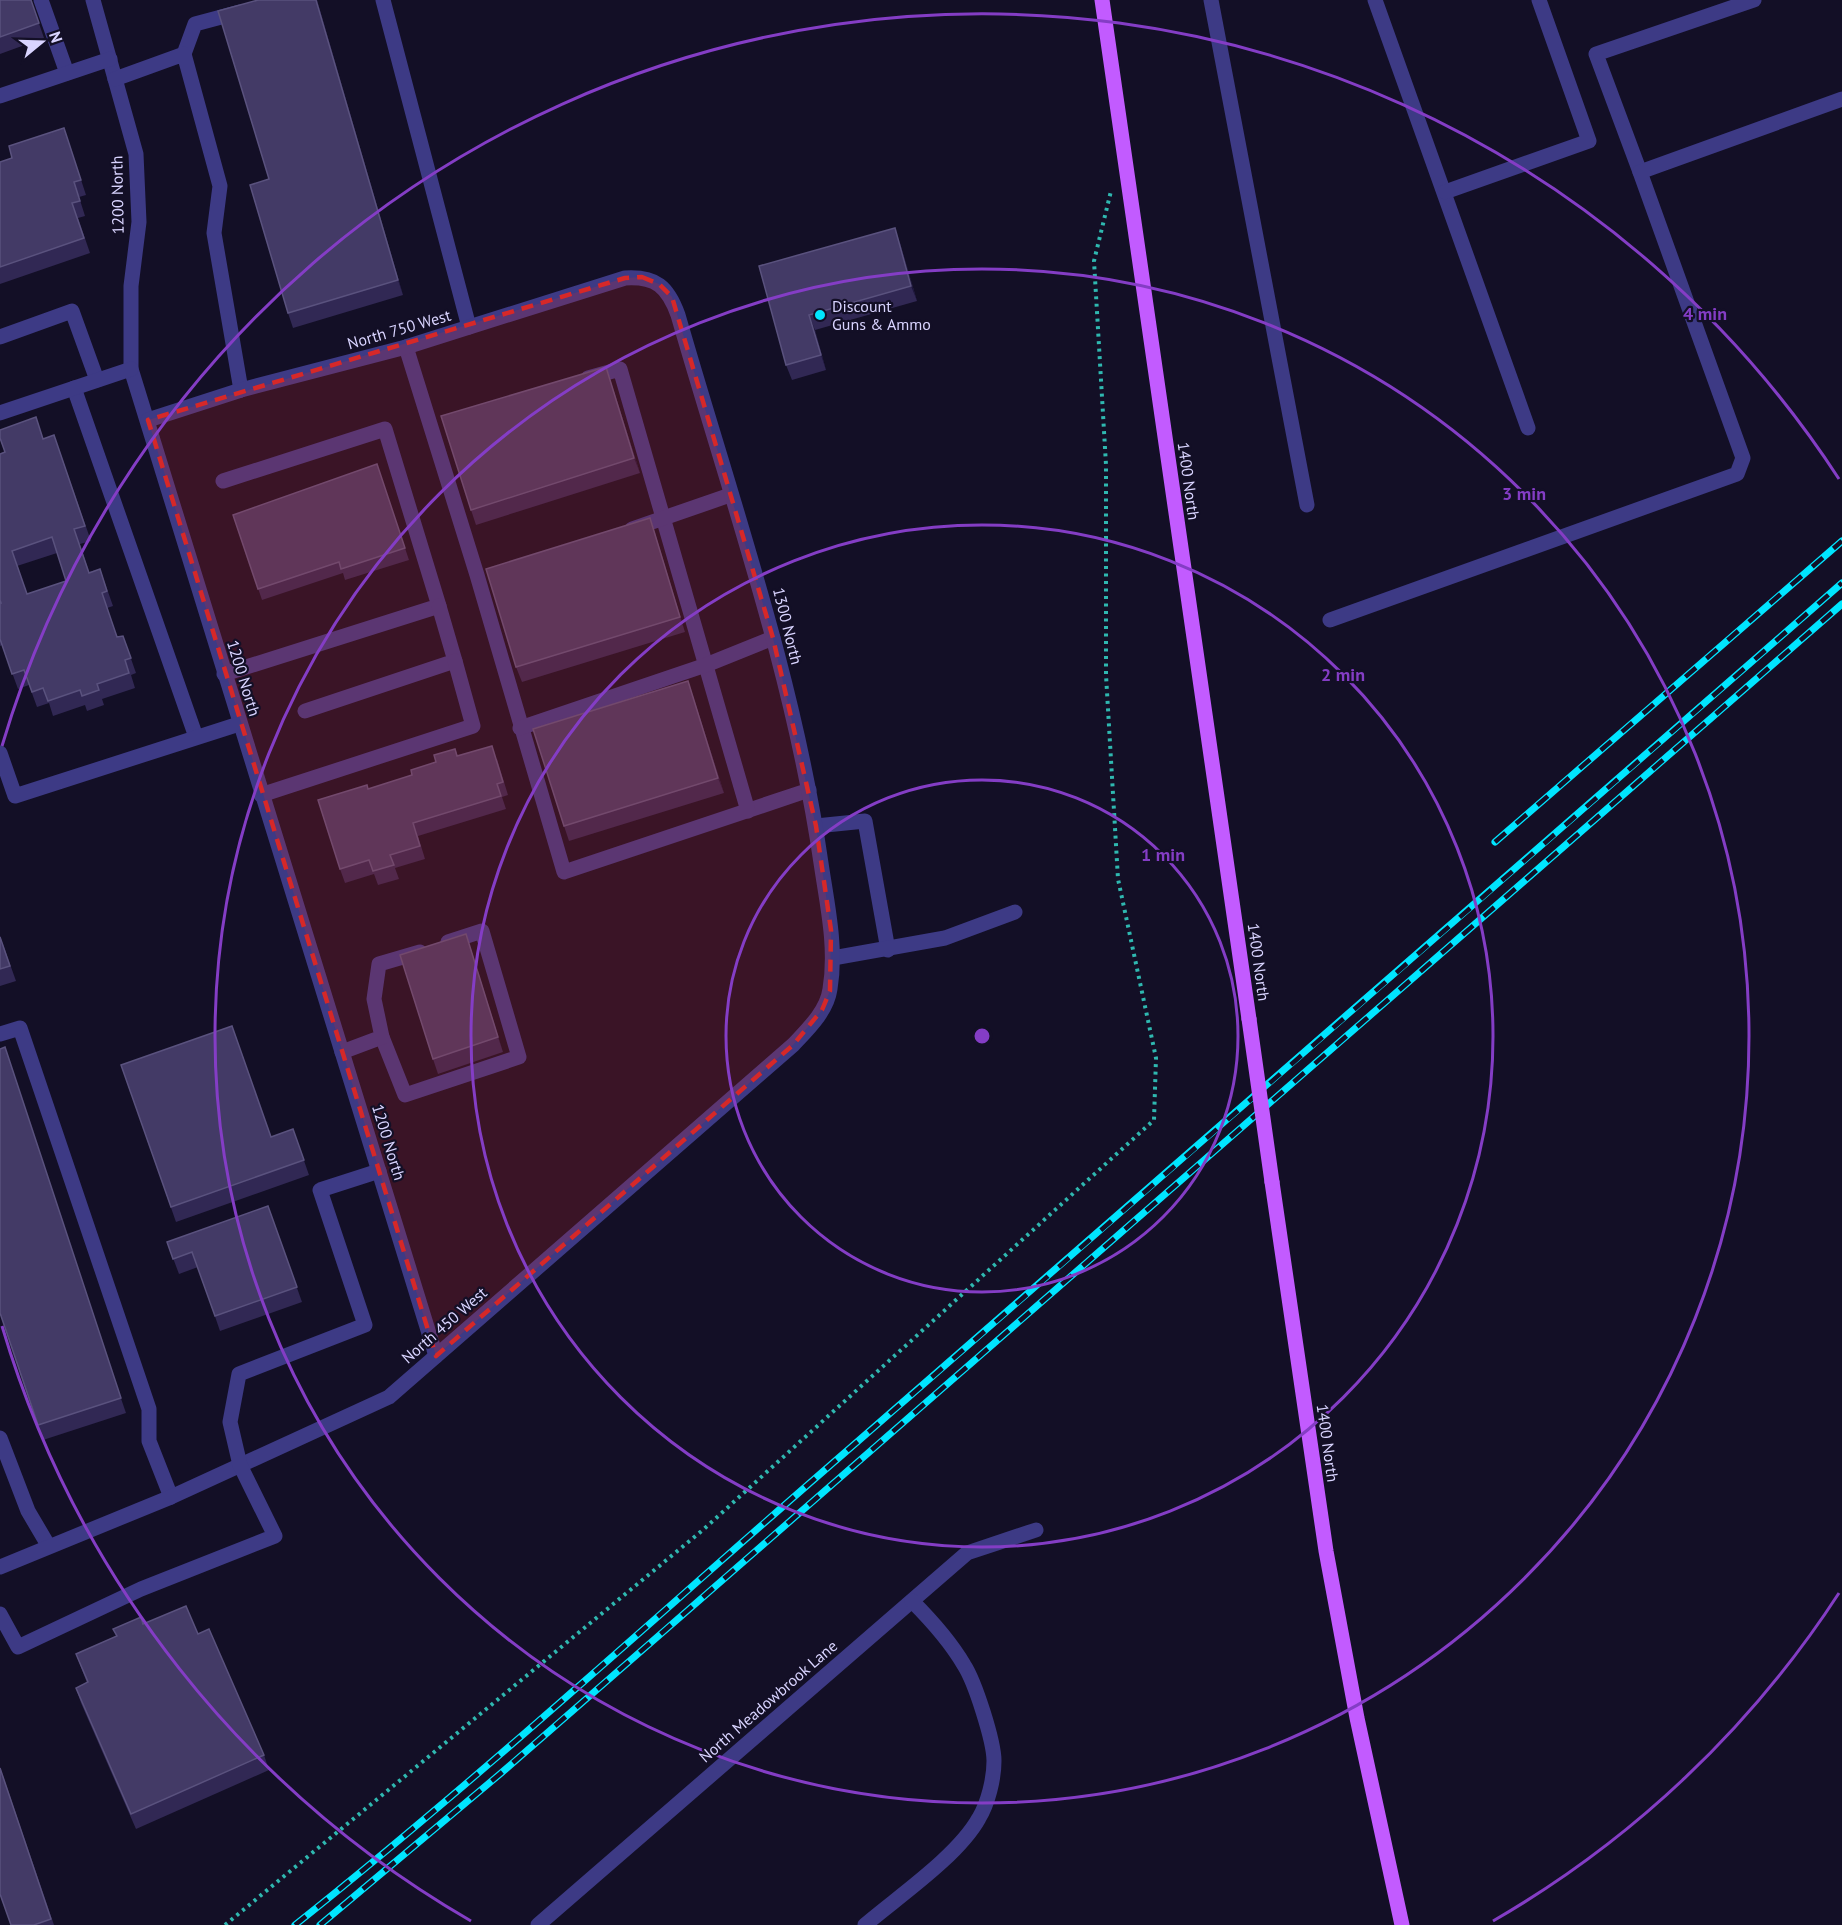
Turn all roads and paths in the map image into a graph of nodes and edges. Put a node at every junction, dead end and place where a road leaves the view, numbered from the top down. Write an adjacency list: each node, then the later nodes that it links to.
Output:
1 (41, 0): 12 (street)
2 (93, 0): 11 (street, 1200 North)
3 (383, 0): 20 (street)
4 (1102, 0): 71 (main road, 1400 North, bridge)
5 (1211, 0): 33 (street)
6 (1375, 0): 18 (street)
7 (1539, 0): 18 (street)
8 (1754, 0): 16 (street)
9 (260, 6): 10 (street)
10 (184, 54): 13 (street); 27 (street)
11 (110, 60): 12 (street); 13 (street, 1200 North)
12 (68, 73): 14 (street)
13 (115, 79): 23 (street, 1200 North)
14 (0, 96)
15 (1842, 99): 16 (street)
16 (1640, 172): 37 (street)
17 (1112, 186): 68 (path)
18 (1445, 192): 30 (street)
19 (659, 284): 20 (street, North 750 West); 32 (street, 1300 North)
20 (469, 327): 22 (street, North 750 West)
21 (0, 337): 24 (street)
22 (406, 347): 27 (street, North 750 West); 44 (street)
23 (131, 369): 24 (street); 29 (street, 1200 North)
24 (97, 380): 26 (street)
25 (575, 382): 34 (street)
26 (74, 388): 28 (street); 45 (street)
27 (241, 390): 29 (street, North 750 West)
28 (0, 413)
29 (148, 420): 41 (street, 1200 North)
30 (1528, 428)
31 (223, 480): 36 (street)
32 (730, 495): 34 (street); 38 (street, 1300 North)
33 (1307, 505)
34 (664, 519): 35 (street); 40 (street)
35 (620, 532)
36 (439, 606): 39 (street); 41 (street)
37 (1330, 620)
38 (773, 638): 40 (street); 47 (street, 1300 North)
39 (455, 661): 42 (street); 48 (street)
40 (706, 665): 44 (street); 49 (street)
41 (224, 674): 43 (street, 1200 North)
42 (305, 711)
43 (239, 723): 45 (street); 48 (street, 1200 North)
44 (520, 728): 49 (street)
45 (196, 737): 46 (street)
46 (0, 753)
47 (809, 790): 49 (street); 50 (street, 1300 North)
48 (261, 795): 57 (street, 1200 North)
49 (748, 810)
50 (816, 826): 52 (street); 53 (street, 1300 North)
51 (1015, 912): 52 (street)
52 (888, 950): 53 (street)
53 (833, 958): 54 (street, 1300 North)
54 (830, 991): 59 (street, North 450 West)
55 (0, 1034): 62 (street)
56 (382, 1037): 56 (street); 57 (street)
57 (342, 1052): 58 (street, 1200 North)
58 (379, 1171): 59 (street, 1200 North); 61 (street)
59 (436, 1356): 61 (street, North 450 West)
60 (0, 1438): 64 (street)
61 (240, 1465): 62 (street, North 450 West); 67 (street)
62 (171, 1497): 64 (street, North 450 West)
63 (1036, 1530): 66 (street, North Meadowbrook Lane)
64 (48, 1545): 65 (street, North 450 West)
65 (0, 1567)
66 (912, 1601): 69 (street, North Meadowbrook Lane); 70 (street)
67 (0, 1614)
68 (225, 1925)
69 (538, 1925)
70 (866, 1925)
71 (1402, 1925)

